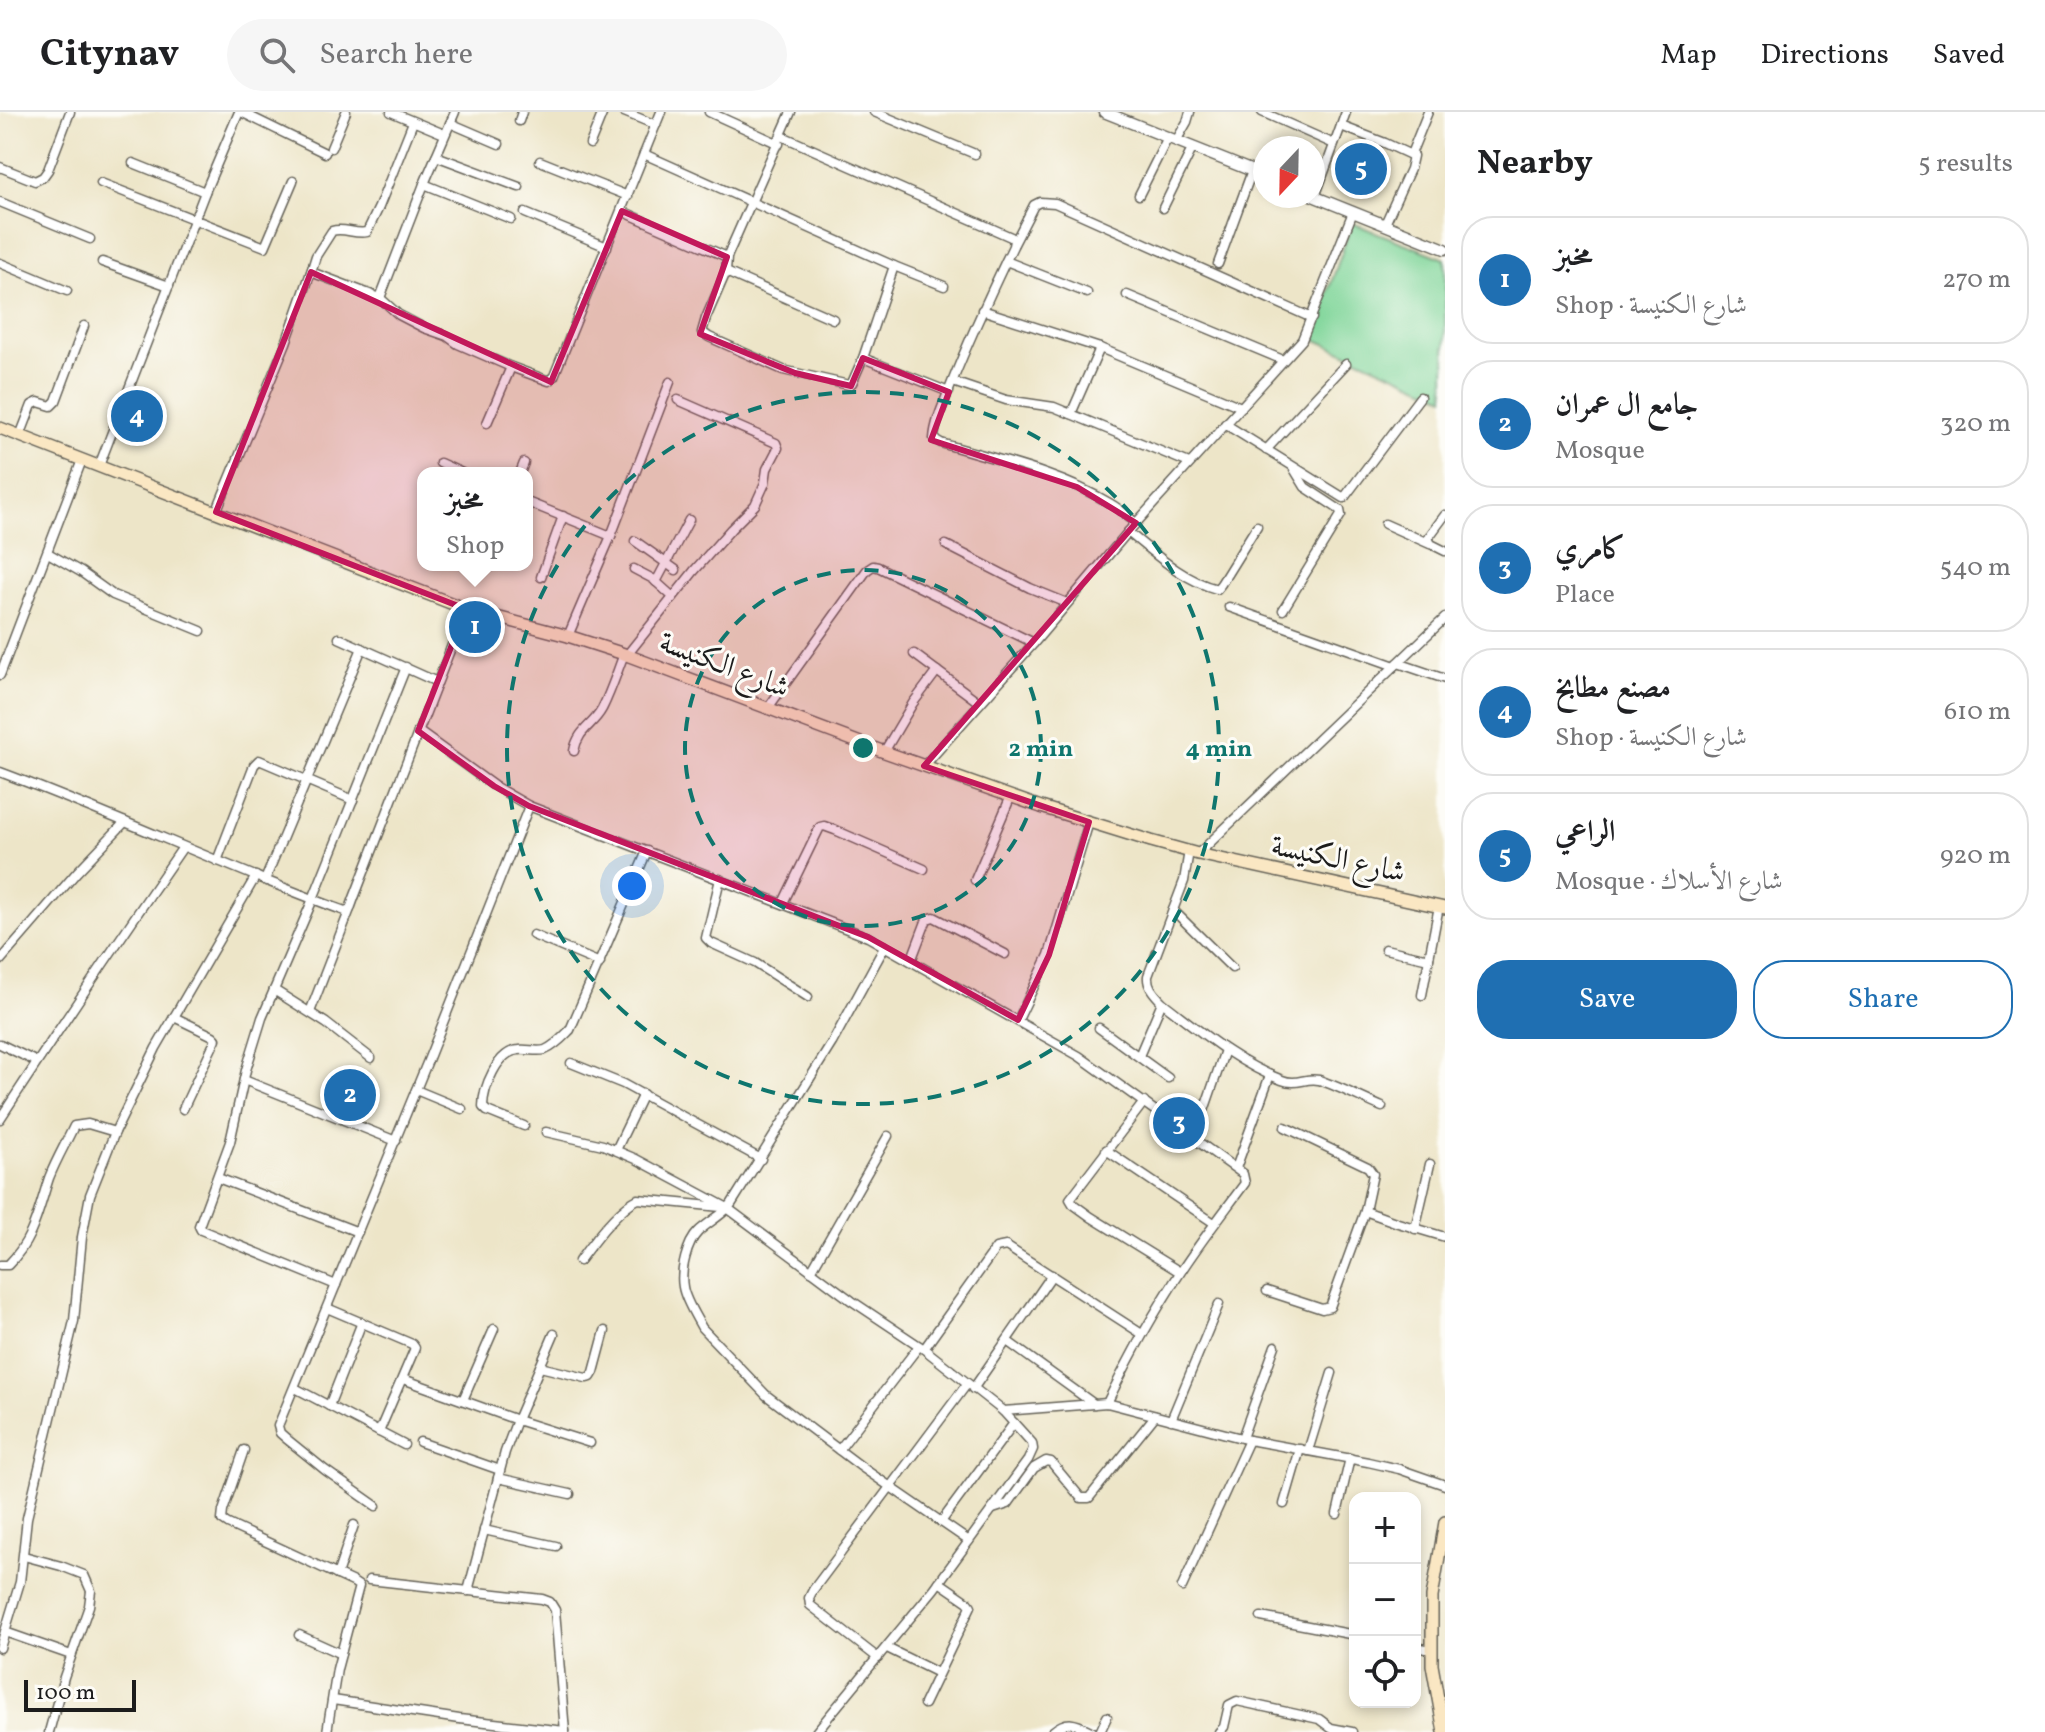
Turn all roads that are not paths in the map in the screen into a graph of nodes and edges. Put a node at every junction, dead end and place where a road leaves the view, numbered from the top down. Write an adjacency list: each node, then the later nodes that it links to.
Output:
1 (70, 112): 36 (street)
2 (240, 112): 3 (street); 43 (street)
3 (346, 112)
4 (391, 112): 18 (street)
5 (455, 112): 19 (street)
6 (603, 112): 27 (street)
7 (624, 112): 21 (street)
8 (661, 112): 21 (street)
9 (709, 112): 25 (street)
10 (791, 112): 25 (street)
11 (874, 112): 20 (street)
12 (909, 112): 20 (street)
13 (1104, 112): 24 (street)
14 (1190, 112): 24 (street)
15 (1262, 112): 28 (street)
16 (1346, 112): 22 (street)
17 (1428, 112): 32 (street)
18 (413, 122): 23 (street); 66 (street)
19 (450, 123): 23 (street); 26 (street)
20 (904, 124): 31 (street)
21 (656, 125): 30 (street)
22 (1341, 126): 28 (street); 32 (street)
23 (444, 134): 33 (street)
24 (1172, 139): 29 (street); 44 (street)
25 (780, 140): 48 (street); 57 (street)
26 (499, 144)
27 (590, 144)
28 (1334, 144): 37 (street)
29 (1193, 147): 38 (street); 49 (street)
30 (644, 154): 45 (street); 48 (street)
31 (975, 154)
32 (1411, 154): 55 (street)
33 (436, 156): 41 (street); 42 (street)
34 (540, 161): 45 (street)
35 (133, 163): 43 (street)
36 (0, 167)
37 (1325, 167)
38 (1252, 171): 64 (street)
39 (293, 181): 54 (street)
40 (101, 183): 54 (street)
41 (424, 184): 53 (street); 73 (street)
42 (519, 187)
43 (205, 192): 54 (street)
44 (1139, 195)
45 (628, 196): 50 (street)
46 (1325, 201): 51 (street)
47 (0, 202): 56 (street)
48 (750, 202): 60 (street); 65 (street)
49 (1163, 208)
50 (622, 211): 58 (street); 60 (street)
51 (1353, 212): 55 (street); 75 (street)
52 (525, 213): 58 (street)
53 (511, 219)
54 (195, 220): 68 (street)
55 (1385, 224): 59 (street)
56 (90, 239)
57 (1013, 246): 61 (street); 75 (street)
58 (607, 247): 82 (street)
59 (1445, 249)
60 (727, 257): 67 (street)
61 (1006, 261): 71 (street); 74 (street)
62 (102, 262): 68 (street)
63 (0, 263): 70 (street)
64 (1218, 264)
65 (894, 266): 69 (street); 79 (street)
66 (311, 272): 73 (street); 104 (street)
67 (726, 272): 76 (street); 79 (street)
68 (169, 286): 99 (street)
69 (944, 286)
70 (67, 291)
71 (1087, 293)
72 (1127, 295): 80 (street)
73 (380, 298): 82 (street)
74 (982, 310): 78 (street); 84 (street)
75 (1312, 318): 80 (street)
76 (833, 319)
77 (84, 326): 93 (street)
78 (1100, 348): 88 (street); 89 (street)
79 (863, 358): 85 (street)
80 (1283, 360): 88 (street)
81 (1346, 364): 94 (street)
82 (511, 367): 90 (street)
83 (670, 382): 112 (street)
84 (953, 382): 85 (street); 89 (street)
85 (949, 392): 108 (street)
86 (1420, 397): 102 (street)
87 (678, 400): 123 (street)
88 (1241, 407): 91 (street)
89 (1071, 414): 98 (street)
90 (487, 423)
91 (1225, 424): 94 (street); 98 (street)
92 (0, 428): 93 (main road, شارع الكنيسة)
93 (20, 436): 95 (main road, شارع الكنيسة)
94 (1266, 450): 102 (street)
95 (82, 460): 99 (main road, شارع الكنيسة); 117 (street)
96 (440, 463): 100 (street)
97 (524, 463): 101 (street)
98 (1189, 463): 108 (street)
99 (99, 466): 104 (main road, شارع الكنيسة)
100 (449, 467)
101 (522, 467)
102 (1294, 468): 127 (street)
103 (533, 504): 106 (street)
104 (216, 512): 126 (main road, شارع الكنيسة)
105 (1445, 515): 114 (street)
106 (563, 516): 112 (street); 121 (street)
107 (689, 520): 118 (street)
108 (1136, 523): 111 (street)
109 (1385, 524): 114 (street)
110 (1257, 526): 111 (street)
111 (1128, 532): 124 (street)
112 (611, 536): 130 (street)
113 (635, 541): 118 (street)
114 (1431, 544): 116 (street)
115 (946, 545): 124 (street)
116 (1445, 551)
117 (48, 553): 129 (street); 139 (street)
118 (666, 562): 120 (street); 122 (street)
119 (634, 569): 122 (street)
120 (676, 570)
121 (541, 577)
122 (656, 582): 123 (street)
123 (673, 597): 135 (street)
124 (1067, 603): 132 (street)
125 (1229, 607): 136 (street)
126 (466, 609): 130 (main road, شارع الكنيسة); 141 (street)
127 (1283, 610)
128 (1445, 618): 136 (street)
129 (201, 631)
130 (568, 636): 135 (main road, شارع الكنيسة)
131 (339, 638): 133 (street)
132 (1034, 643): 142 (street); 143 (street)
133 (362, 648): 137 (street); 149 (street)
134 (914, 654): 138 (street)
135 (626, 655): 143 (main road, شارع الكنيسة); 145 (street)
136 (1396, 664): 140 (street); 157 (street)
137 (406, 667): 141 (street); 151 (street)
138 (937, 671): 142 (street); 146 (street)
139 (0, 675)
140 (1445, 679)
141 (437, 682): 144 (street)
142 (980, 703): 147 (street)
143 (768, 708): 146 (main road, شارع الكنيسة)
144 (418, 731): 152 (street); 166 (street)
145 (574, 751)
146 (884, 752): 147 (main road, شارع الكنيسة)
147 (924, 766): 150 (main road, شارع الكنيسة)
148 (0, 772): 153 (street)
149 (307, 779): 151 (street); 158 (street); 160 (street)
150 (1011, 796): 154 (main road, شارع الكنيسة); 162 (street)
151 (353, 800): 163 (street)
152 (529, 806): 156 (street); 194 (street)
153 (125, 822): 155 (street); 173 (street)
154 (1089, 822): 157 (main road, شارع الكنيسة); 183 (street)
155 (183, 847): 158 (street); 189 (street)
156 (647, 851): 161 (street); 175 (street)
157 (1194, 852): 165 (main road, شارع الكنيسة); 167 (street)
158 (217, 861): 160 (street)
159 (924, 869): 164 (street)
160 (260, 878): 163 (street); 182 (street)
161 (720, 879): 164 (street); 179 (street)
162 (975, 880)
163 (313, 899): 166 (street); 177 (street)
164 (783, 903): 169 (street)
165 (1442, 907): 172 (street)
166 (350, 909): 181 (street)
167 (1173, 910): 176 (street); 180 (street)
168 (533, 935): 175 (street)
169 (885, 946): 174 (street); 210 (street)
170 (1385, 949): 172 (street)
171 (1005, 954): 174 (street)
172 (1429, 959): 178 (street)
173 (0, 961)
174 (911, 961): 183 (street)
175 (600, 963): 201 (street)
176 (1232, 968)
177 (274, 990): 181 (street); 193 (street)
178 (1422, 995)
179 (808, 997)
180 (1162, 1002): 186 (street); 187 (street)
181 (310, 1012): 188 (street)
182 (174, 1017): 198 (street); 204 (street)
183 (1018, 1020): 196 (street)
184 (1099, 1028): 187 (street)
185 (0, 1044): 189 (street)
186 (1225, 1050): 191 (street); 203 (street)
187 (1139, 1056): 192 (street)
188 (371, 1058)
189 (37, 1062): 200 (street)
190 (571, 1063): 195 (street)
191 (1270, 1075): 197 (street); 212 (street)
192 (1168, 1078)
193 (244, 1080): 207 (street); 213 (street)
194 (416, 1090): 199 (street); 207 (street)
195 (643, 1094): 208 (street); 210 (street)
196 (1144, 1102): 209 (street); 212 (street)
197 (1382, 1107)
198 (183, 1109)
199 (462, 1109)
200 (0, 1119)
201 (524, 1126)
202 (1285, 1127): 215 (street)
203 (1197, 1131)
204 (115, 1132): 221 (street); 274 (street)
205 (546, 1132): 208 (street)
206 (888, 1136): 222 (street)
207 (396, 1141): 218 (street)
208 (616, 1150): 214 (street)
209 (1106, 1150): 216 (street); 223 (street)
210 (761, 1159): 214 (street)
211 (1430, 1164): 217 (street)
212 (1236, 1168): 216 (street)
213 (218, 1178): 218 (street); 225 (street)
214 (727, 1208): 220 (street); 222 (street); 257 (street)
215 (1365, 1211): 217 (street); 226 (street)
216 (1214, 1223): 223 (street)
217 (1415, 1229): 219 (street)
218 (358, 1232): 225 (street)
219 (1445, 1237)
220 (579, 1261)
221 (0, 1265)
222 (811, 1271): 236 (street)
223 (1180, 1272): 233 (street)
224 (1052, 1275): 233 (street); 234 (street); 236 (street)
225 (336, 1285): 228 (street)
226 (1267, 1291)
227 (1219, 1304): 249 (street)
228 (327, 1308): 229 (street); 241 (street)
229 (362, 1322): 239 (street); 245 (street)
230 (494, 1329): 242 (street)
231 (605, 1331): 237 (street)
232 (554, 1334): 237 (street)
233 (1142, 1334): 243 (street)
234 (1007, 1341): 240 (street); 244 (street)
235 (1275, 1346): 252 (street)
236 (921, 1347): 240 (street); 257 (street)
237 (540, 1367): 248 (street)
238 (1332, 1373): 258 (street)
239 (403, 1379): 242 (street); 251 (street)
240 (970, 1387): 246 (street); 262 (street)
241 (295, 1388): 245 (street); 265 (street)
242 (463, 1400): 248 (street)
243 (1107, 1403): 244 (street); 247 (street)
244 (1095, 1404): 246 (street)
245 (329, 1406): 251 (street)
246 (1003, 1411): 250 (street)
247 (1155, 1416): 249 (street); 266 (street)
248 (517, 1420): 254 (street); 260 (street)
249 (1171, 1420): 252 (street)
250 (1014, 1423): 266 (street); 268 (street)
251 (379, 1432): 255 (street)
252 (1246, 1439): 258 (street); 278 (street)
253 (420, 1442): 260 (street)
254 (590, 1443)
255 (404, 1445)
256 (244, 1450): 275 (street)
257 (839, 1450): 262 (street)
258 (1304, 1450): 259 (street); 264 (street)
259 (1350, 1458): 261 (street); 267 (street)
260 (499, 1474): 263 (street); 271 (street)
261 (1445, 1485)
262 (890, 1486): 268 (street); 290 (street)
263 (570, 1494)
264 (1284, 1504)
265 (376, 1506)
266 (992, 1510): 272 (street)
267 (1337, 1514)
268 (941, 1522): 272 (street)
269 (1445, 1522): 287 (main road)
270 (354, 1525): 275 (street)
271 (484, 1530): 273 (street); 279 (street)
272 (969, 1541): 277 (street)
273 (556, 1546)
274 (24, 1556): 281 (street); 289 (street)
275 (337, 1575): 288 (street)
276 (369, 1580): 279 (street)
277 (939, 1582): 285 (street); 291 (street)
278 (1182, 1587)
279 (468, 1591): 297 (street)
280 (1261, 1617): 282 (street)
281 (5, 1632): 284 (street); 289 (street)
282 (1349, 1634)
283 (299, 1635): 288 (street)
284 (0, 1648)
285 (887, 1648): 290 (street); 291 (street)
286 (1421, 1648): 287 (street)
287 (1432, 1650): 304 (main road)
288 (341, 1654): 292 (street)
289 (71, 1655): 295 (street)
290 (878, 1658): 298 (street)
291 (938, 1673): 293 (street)
292 (333, 1700): 296 (street); 297 (street)
293 (924, 1704)
294 (1107, 1717): 301 (street)
295 (49, 1732)
296 (327, 1732)
297 (565, 1732)
298 (816, 1732)
299 (1052, 1732): 300 (street)
300 (1093, 1732)
301 (1100, 1732)
302 (1219, 1732): 303 (street)
303 (1352, 1732)
304 (1444, 1732)

